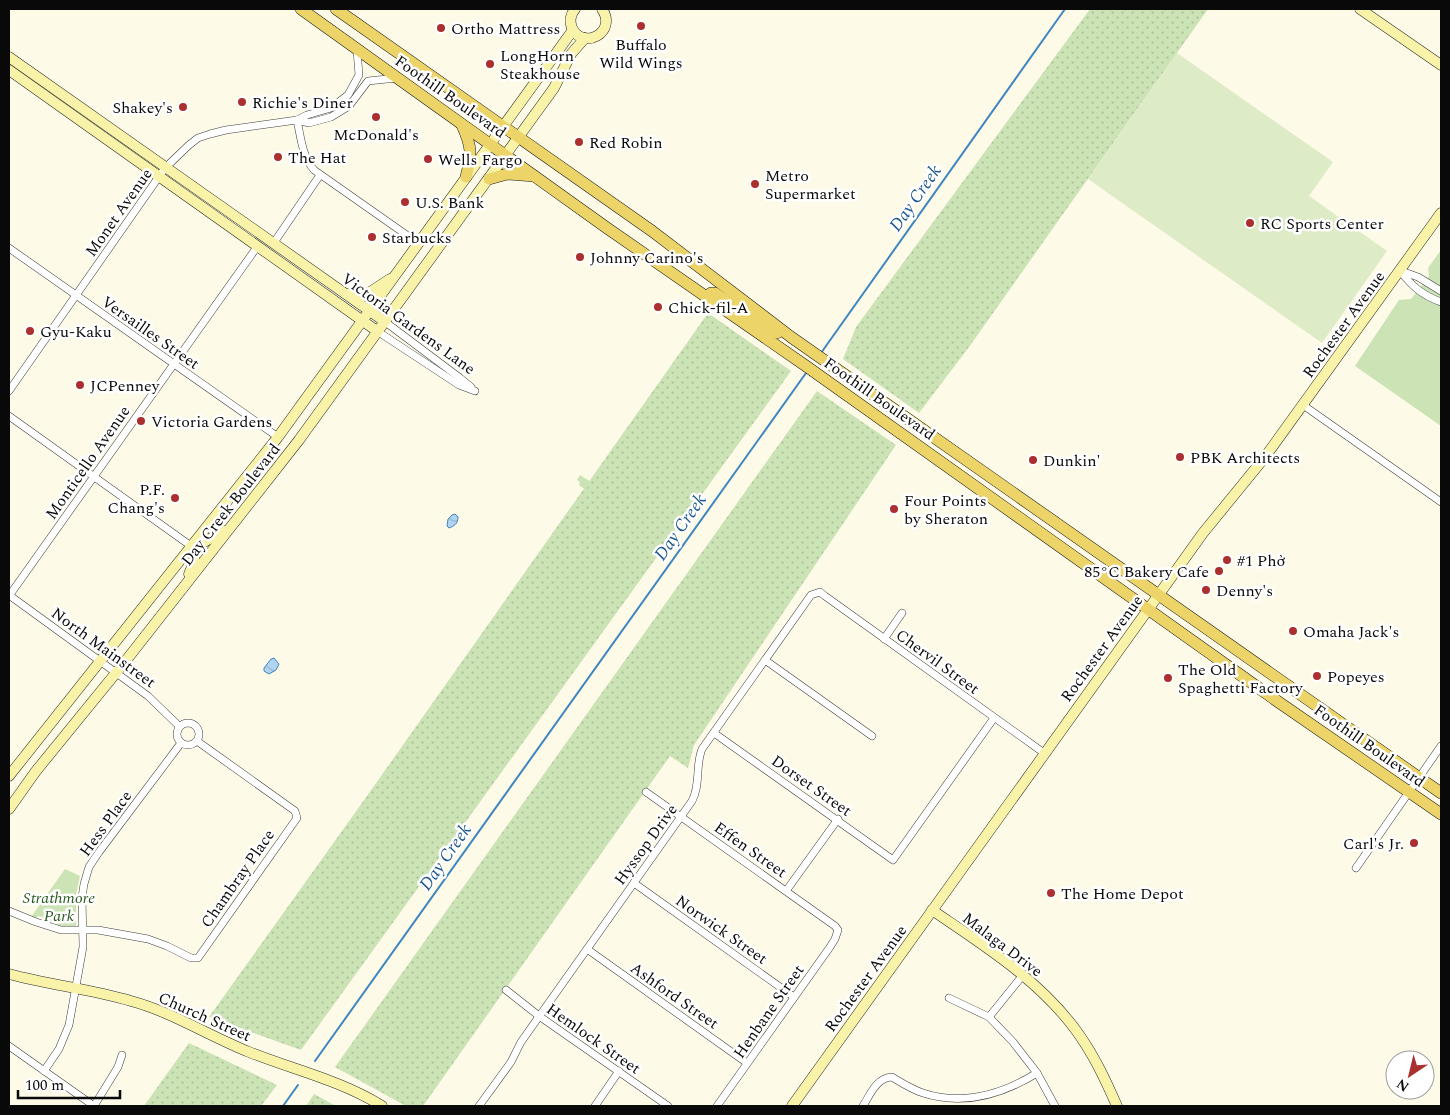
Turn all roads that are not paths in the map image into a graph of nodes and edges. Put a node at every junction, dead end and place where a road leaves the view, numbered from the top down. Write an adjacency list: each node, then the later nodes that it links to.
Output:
1 (301, 9): 8 (main road, Foothill Boulevard)
2 (336, 9): 15 (main road, Foothill Boulevard)
3 (575, 9): 6 (main road)
4 (1360, 9): 10 (main road)
5 (605, 11): 7 (main road)
6 (573, 30): 7 (main road); 15 (main road, Day Creek Boulevard)
7 (584, 38): 16 (main road, Day Creek Boulevard)
8 (357, 50): 12 (main road, Foothill Boulevard); 13 (street, Monet Avenue)
9 (9, 57): 19 (main road, Victoria Gardens Lane)
10 (1441, 65)
11 (9, 70): 23 (main road, Victoria Gardens Lane)
12 (397, 78): 13 (street, Monet Avenue); 14 (main road, Foothill Boulevard)
13 (297, 120): 19 (street, Monet Avenue); 20 (street)
14 (462, 125): 17 (main road, Foothill Boulevard); 22 (main road)
15 (503, 126): 16 (main road, Foothill Boulevard); 17 (main road, Day Creek Boulevard)
16 (518, 137): 18 (main road, Day Creek Boulevard); 41 (main road, Foothill Boulevard)
17 (490, 144): 18 (main road, Foothill Boulevard); 22 (main road, Day Creek Boulevard)
18 (505, 155): 21 (main road, Foothill Boulevard); 24 (main road, Day Creek Boulevard)
19 (165, 168): 23 (street, Monet Avenue); 27 (main road, Victoria Gardens Lane)
20 (320, 175): 26 (street); 27 (street)
21 (534, 176): 24 (main road); 35 (main road, Foothill Boulevard)
22 (466, 177): 26 (main road, Day Creek Boulevard)
23 (159, 178): 28 (main road, Victoria Gardens Lane); 34 (street, Monet Avenue)
24 (489, 179): 39 (main road, Day Creek Boulevard)
25 (1441, 213): 30 (main road, Rochester Avenue)
26 (418, 243): 31 (main road, Day Creek Boulevard)
27 (273, 244): 33 (main road, Victoria Gardens Lane)
28 (257, 247): 38 (main road, Victoria Gardens Lane); 42 (street, Monticello Avenue)
29 (9, 248): 34 (street, Versailles Street)
30 (1400, 271): 32 (street); 36 (street); 44 (main road, Rochester Avenue)
31 (394, 276): 33 (main road); 37 (main road, Day Creek Boulevard)
32 (1441, 291)
33 (344, 294): 37 (main road, Victoria Gardens Lane)
34 (76, 296): 42 (street, Versailles Street); 43 (street, Monet Avenue)
35 (707, 297): 41 (main road); 55 (main road, Foothill Boulevard)
36 (1441, 302)
37 (370, 311): 38 (main road, Day Creek Boulevard); 39 (main road, Victoria Gardens Lane)
38 (363, 321): 40 (main road, Victoria Gardens Lane); 46 (main road, Day Creek Boulevard)
39 (384, 321): 40 (main road, Day Creek Boulevard); 40 (street, Victoria Gardens Lane)
40 (377, 330): 49 (main road, Day Creek Boulevard)
41 (791, 337): 53 (main road, Foothill Boulevard)
42 (174, 365): 46 (street, Versailles Street); 47 (street, Monticello Avenue)
43 (9, 391)
44 (1303, 405): 48 (street); 53 (main road, Rochester Avenue)
45 (9, 416): 47 (street)
46 (278, 437): 50 (main road, Day Creek Boulevard)
47 (94, 477): 50 (street); 54 (street, Monticello Avenue)
48 (1441, 502)
49 (233, 524): 50 (main road); 51 (main road, Day Creek Boulevard)
50 (191, 546): 51 (main road); 59 (main road, Day Creek Boulevard)
51 (184, 587): 60 (main road, Day Creek Boulevard)
52 (815, 592): 57 (street, Chervil Street); 58 (street, Hyssop Drive)
53 (1158, 595): 55 (main road, Rochester Avenue); 70 (main road, Foothill Boulevard)
54 (9, 596): 59 (street, North Mainstreet)
55 (1148, 609): 68 (main road, Rochester Avenue); 71 (main road, Foothill Boulevard)
56 (902, 613): 57 (street)
57 (884, 639): 61 (street, Chervil Street)
58 (765, 660): 63 (street, Hyssop Drive); 64 (street)
59 (101, 661): 60 (street, North Mainstreet); 69 (main road, Day Creek Boulevard)
60 (116, 672): 62 (street, North Mainstreet); 74 (main road, Day Creek Boulevard)
61 (994, 718): 68 (street, Chervil Street); 77 (street, Dorset Street)
62 (179, 726): 65 (street); 66 (street)
63 (714, 732): 76 (street, Hyssop Drive); 77 (street, Dorset Street)
64 (872, 736)
65 (197, 741): 66 (street); 83 (street, Chambray Place)
66 (181, 743): 83 (street, Hess Place)
67 (1441, 746): 70 (street)
68 (1044, 754): 81 (main road, Rochester Avenue)
69 (9, 776)
70 (1419, 777): 71 (street); 73 (main road, Foothill Boulevard)
71 (1409, 791): 75 (main road, Foothill Boulevard); 78 (street)
72 (646, 792): 76 (street, Effen Street)
73 (1441, 793)
74 (9, 809)
75 (1441, 814)
76 (681, 817): 79 (street, Hyssop Drive); 80 (street, Effen Street)
77 (838, 820): 80 (street)
78 (1356, 868)
79 (634, 883): 85 (street, Hyssop Drive); 90 (street, Norwick Street)
80 (786, 891): 84 (street, Effen Street)
81 (932, 910): 87 (main road, Malaga Drive); 106 (main road, Rochester Avenue)
82 (9, 911): 83 (street)
83 (84, 930): 88 (street, Hess Place)
84 (838, 930): 90 (street, Henbane Street)
85 (586, 949): 92 (street, Hyssop Drive); 96 (street, Ashford Street)
86 (9, 974): 88 (main road, Church Street)
87 (1023, 975): 93 (street); 109 (main road, Malaga Drive)
88 (75, 989): 97 (street, Hess Place); 101 (main road, Church Street)
89 (506, 990): 92 (street, Hemlock Street)
90 (794, 997): 96 (street, Henbane Street)
91 (949, 998): 93 (street)
92 (539, 1016): 98 (street, Hemlock Street); 102 (street, Hyssop Drive)
93 (989, 1018): 99 (street)
94 (9, 1046): 97 (street)
95 (122, 1055): 100 (street)
96 (747, 1064): 105 (street, Henbane Street)
97 (44, 1071): 100 (street)
98 (619, 1071): 103 (street); 104 (street, Hemlock Street)
99 (1037, 1073): 107 (street); 108 (street)
100 (94, 1106)
101 (382, 1106)
102 (479, 1106)
103 (594, 1106)
104 (668, 1106)
105 (717, 1106)
106 (792, 1106)
107 (863, 1106)
108 (1055, 1106)
109 (1117, 1106)

